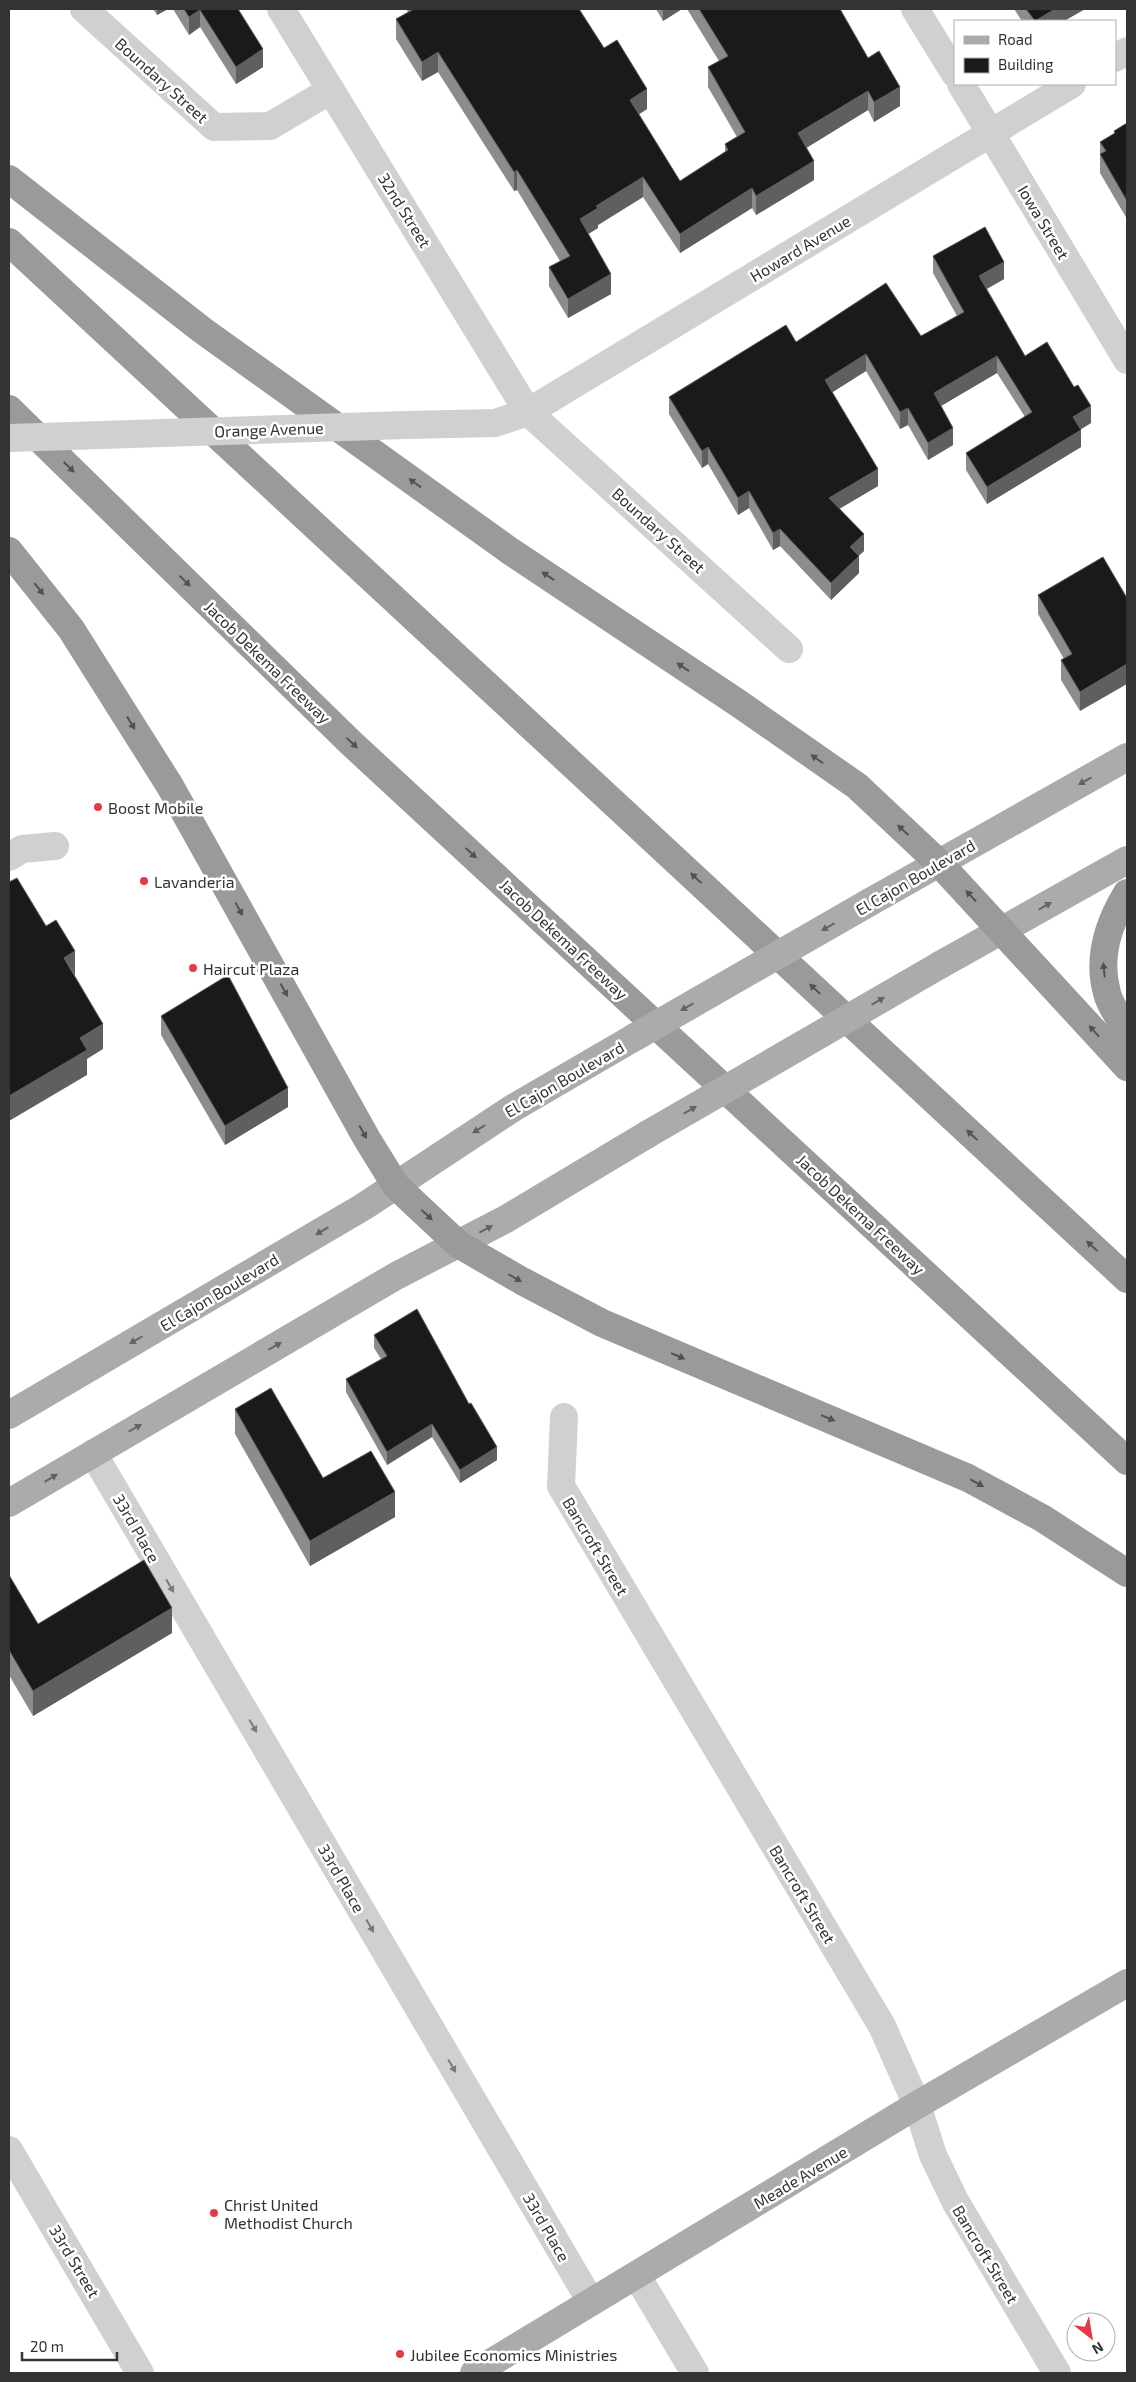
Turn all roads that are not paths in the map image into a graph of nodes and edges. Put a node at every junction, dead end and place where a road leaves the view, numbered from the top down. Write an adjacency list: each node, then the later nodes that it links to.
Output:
1 (84, 9): 9 (street, Boundary Street)
2 (281, 9): 9 (street, 32nd Street)
3 (915, 9): 6 (street)
4 (1127, 51): 5 (street)
5 (1116, 57)
6 (954, 72)
7 (961, 85): 10 (street, Iowa Street)
8 (1070, 85): 10 (street, Howard Avenue)
9 (331, 90): 15 (street, 32nd Street)
10 (990, 133): 13 (street, Iowa Street); 15 (street, Howard Avenue)
11 (9, 179): 23 (highway, one-way to 11)
12 (9, 242): 30 (highway, one-way to 12)
13 (1127, 360)
14 (9, 409): 34 (highway, Jacob Dekema Freeway, one-way to 34)
15 (528, 412): 16 (street, Orange Avenue, bridge); 18 (street, Boundary Street)
16 (9, 438)
17 (9, 551): 28 (highway, one-way to 28)
18 (789, 649)
19 (1127, 756): 23 (main road, El Cajon Boulevard, one-way to 23)
20 (55, 846): 21 (street)
21 (9, 857)
22 (1127, 860): 25 (main road, one-way to 22)
23 (939, 862): 25 (highway, one-way to 23); 28 (main road, El Cajon Boulevard, one-way to 28, bridge)
24 (1127, 893): 26 (highway, one-way to 24)
25 (1003, 930): 27 (highway, one-way to 25); 29 (main road, one-way to 25, bridge)
26 (1127, 1031)
27 (1127, 1067)
28 (396, 1186): 29 (highway, one-way to 29); 31 (main road, El Cajon Boulevard, one-way to 31)
29 (458, 1244): 33 (main road, one-way to 29); 36 (highway, one-way to 36)
30 (1127, 1279)
31 (9, 1415)
32 (564, 1417): 38 (street, Bancroft Street)
33 (93, 1453): 35 (main road, one-way to 33); 41 (street, 33rd Place, one-way to 41)
34 (1127, 1461)
35 (9, 1503)
36 (1127, 1573)
37 (1127, 1983): 38 (main road, Meade Avenue)
38 (917, 2105): 40 (main road, Meade Avenue); 45 (street, Bancroft Street)
39 (9, 2150): 42 (street, 33rd Street)
40 (637, 2276): 41 (main road, Meade Avenue); 44 (street)
41 (591, 2302): 43 (main road, Meade Avenue)
42 (140, 2373)
43 (474, 2373)
44 (695, 2373)
45 (1057, 2373)

